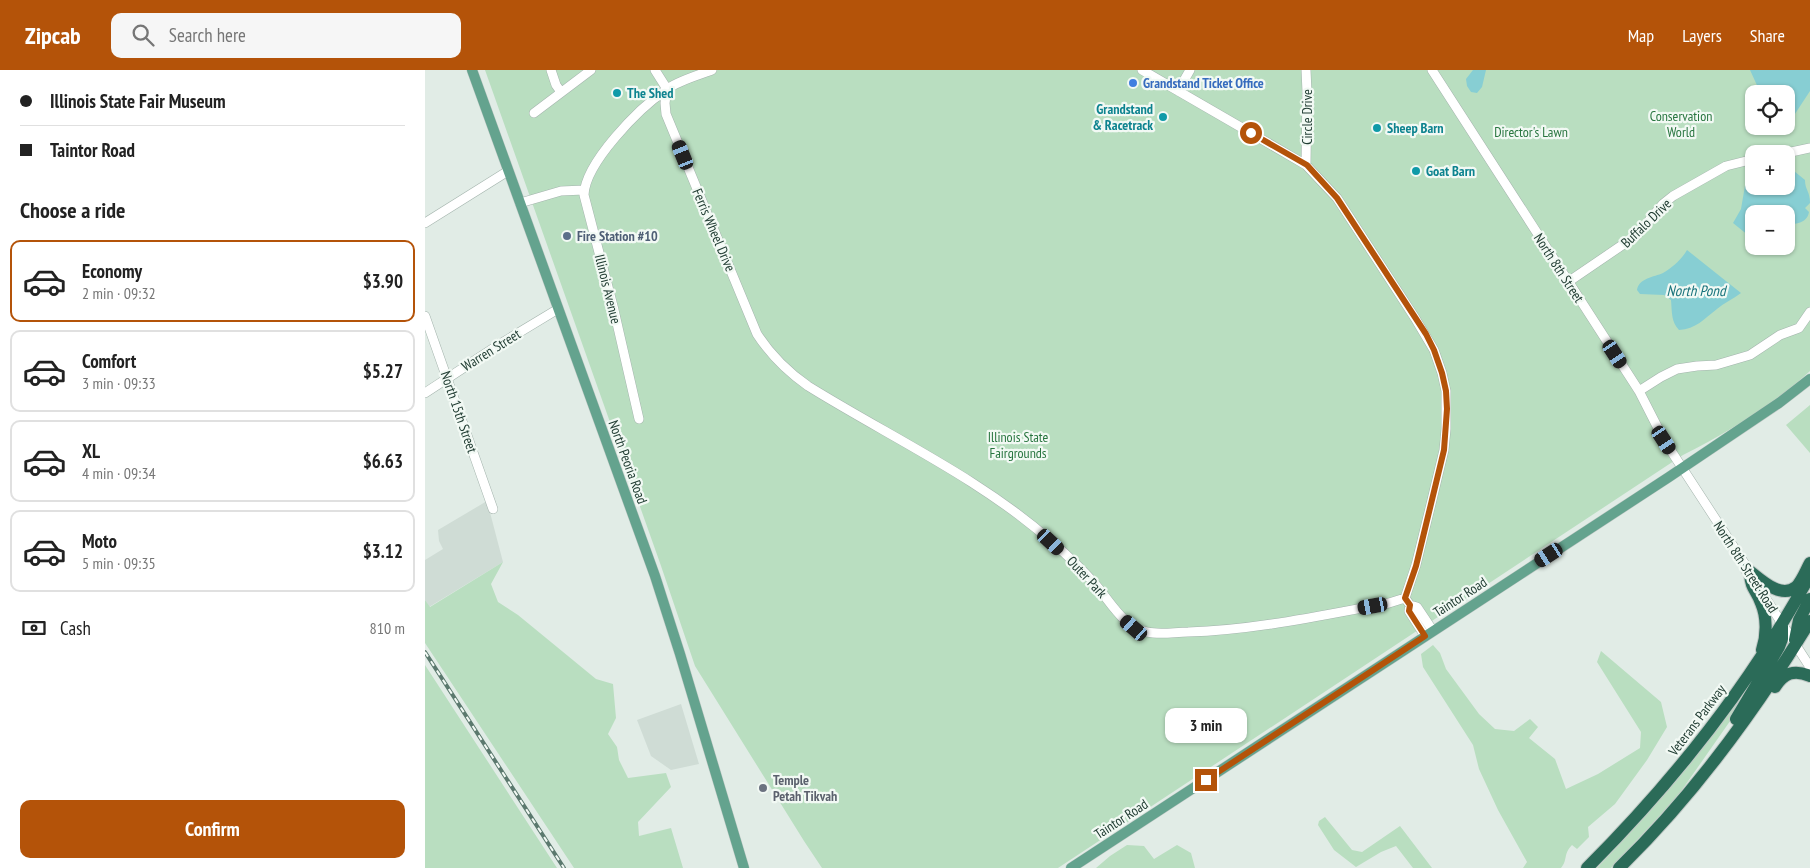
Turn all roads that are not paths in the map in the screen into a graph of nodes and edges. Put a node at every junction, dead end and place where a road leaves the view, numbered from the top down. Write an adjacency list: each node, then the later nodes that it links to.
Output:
1 (472, 70): 18 (main road, North Peoria Road)
2 (551, 70): 12 (street)
3 (591, 70): 12 (street)
4 (655, 70): 10 (street)
5 (712, 70): 10 (street)
6 (1142, 70): 11 (street)
7 (1190, 70): 11 (street)
8 (1306, 70): 17 (street, Circle Drive)
9 (1432, 70): 22 (street, North 8th Street)
10 (667, 89): 19 (street); 26 (street, Ferris Wheel Drive)
11 (1178, 91): 17 (street)
12 (561, 92): 13 (street)
13 (533, 114)
14 (1810, 148): 15 (street)
15 (1795, 151)
16 (1745, 161): 22 (street, Buffalo Drive)
17 (1307, 165): 38 (street)
18 (508, 171): 20 (main road, North Peoria Road); 21 (street)
19 (584, 190): 20 (street); 31 (street, Illinois Avenue)
20 (521, 203): 23 (main road, North Peoria Road)
21 (425, 223)
22 (1568, 282): 29 (street, North 8th Street)
23 (559, 309): 27 (street, Warren Street); 48 (main road, North Peoria Road)
24 (1810, 312): 29 (street)
25 (425, 316): 27 (street, North 15th Street)
26 (782, 363): 38 (street, Outer Park)
27 (448, 379): 30 (street, Warren Street); 33 (street, North 15th Street)
28 (1810, 379): 32 (main road, Taintor Road)
29 (1639, 391): 32 (street, North 8th Street)
30 (425, 393)
31 (639, 419)
32 (1681, 468): 35 (street, North 8th Street Road); 41 (main road, Taintor Road)
33 (493, 509)
34 (1810, 563): 35 (highway)
35 (1749, 571): 40 (street, North 8th Street Road); 43 (highway)
36 (1810, 575): 40 (highway, Veterans Parkway)
37 (1810, 599): 42 (highway)
38 (1408, 602): 41 (street)
39 (1810, 621): 42 (highway)
40 (1782, 624): 42 (street, North 8th Street Road); 43 (highway, Veterans Parkway); 47 (highway)
41 (1429, 633): 49 (main road, Taintor Road)
42 (1795, 645): 44 (street, North 8th Street Road); 46 (highway)
43 (1759, 660): 50 (highway, Veterans Parkway)
44 (1810, 667)
45 (1810, 676): 46 (highway)
46 (1721, 752): 47 (highway)
47 (1713, 763): 51 (highway)
48 (743, 868)
49 (1071, 868)
50 (1587, 868)
51 (1619, 868)

